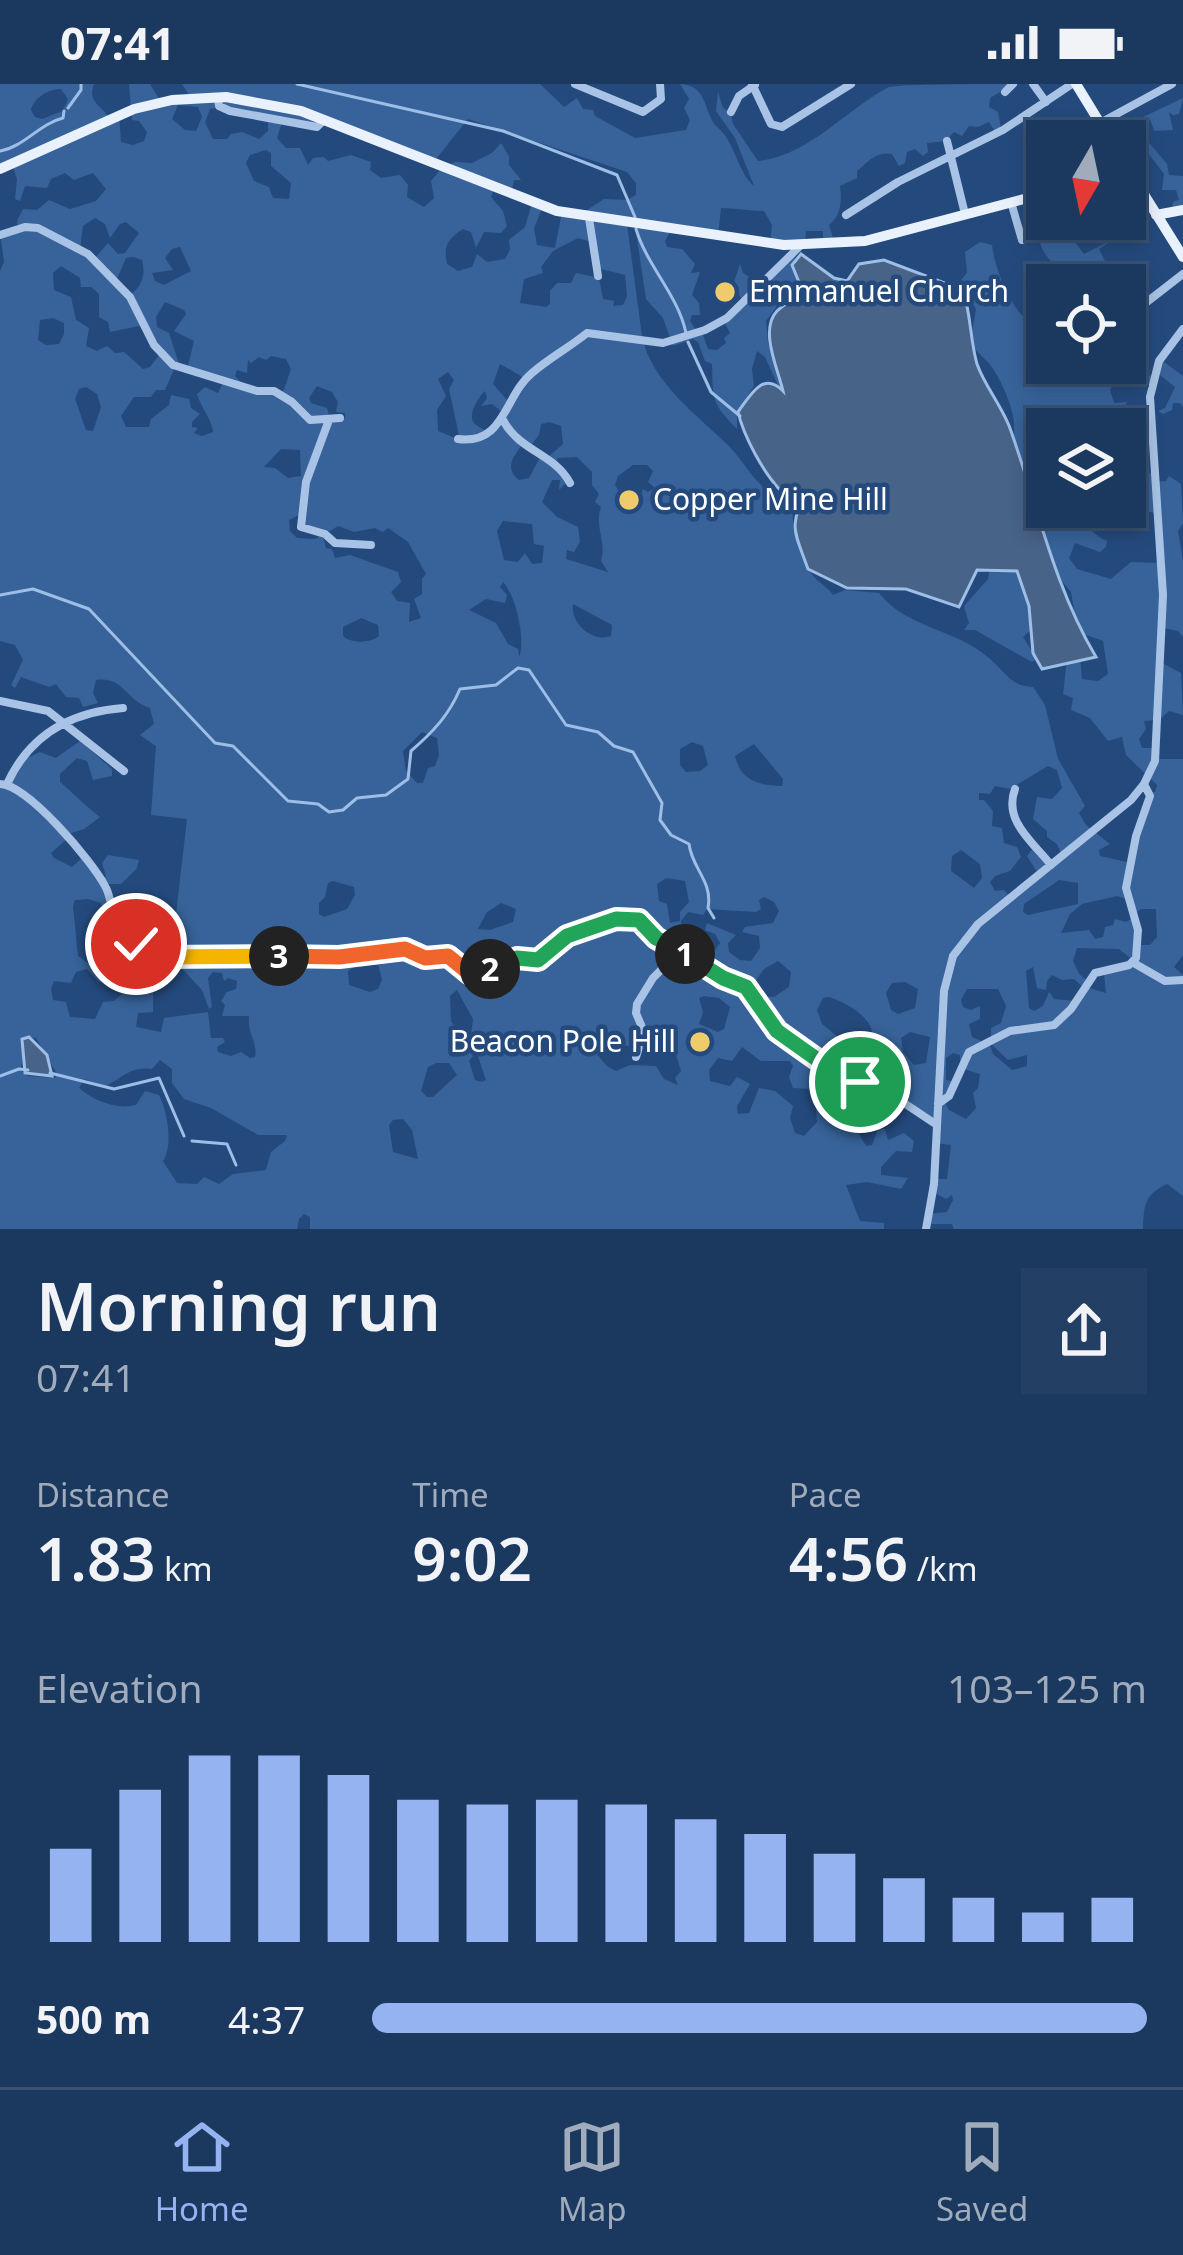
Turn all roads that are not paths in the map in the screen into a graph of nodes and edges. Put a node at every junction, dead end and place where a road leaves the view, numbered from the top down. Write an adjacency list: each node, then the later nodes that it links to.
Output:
1 (575, 84): 2 (street)
2 (660, 84)
3 (851, 84): 6 (street)
4 (1034, 84): 8 (street)
5 (1172, 84): 11 (street)
6 (754, 85): 9 (street)
7 (1077, 85): 8 (street); 10 (main road)
8 (1046, 102): 13 (street)
9 (731, 112)
10 (1098, 120)
11 (1106, 120)
12 (946, 141): 13 (street)
13 (950, 157): 19 (street); 21 (street)
14 (0, 169): 22 (main road)
15 (1026, 198): 17 (main road)
16 (1146, 199): 20 (main road)
17 (1011, 202): 19 (main road); 24 (street)
18 (1183, 210): 20 (main road)
19 (965, 214): 25 (main road)
20 (1156, 214): 26 (main road)
21 (846, 215)
22 (589, 218): 25 (main road); 28 (street)
23 (0, 235): 34 (street)
24 (1022, 240)
25 (800, 246): 31 (street)
26 (1183, 257)
27 (1183, 274): 29 (street)
28 (598, 275)
29 (1146, 303)
30 (1183, 329): 40 (street)
31 (503, 418): 32 (street); 33 (street)
32 (458, 439)
33 (570, 483)
34 (371, 545)
35 (0, 701): 37 (street)
36 (123, 708): 37 (street)
37 (64, 722): 38 (street); 39 (street)
38 (124, 771)
39 (4, 784): 43 (street)
40 (1144, 784): 42 (street); 44 (street)
41 (1015, 789): 42 (street)
42 (1051, 866): 47 (street)
43 (680, 952): 46 (street); 48 (street)
44 (1132, 962): 45 (street); 47 (street)
45 (1183, 980)
46 (636, 1057)
47 (938, 1104): 48 (street)
48 (937, 1125): 49 (street)
49 (926, 1229)

